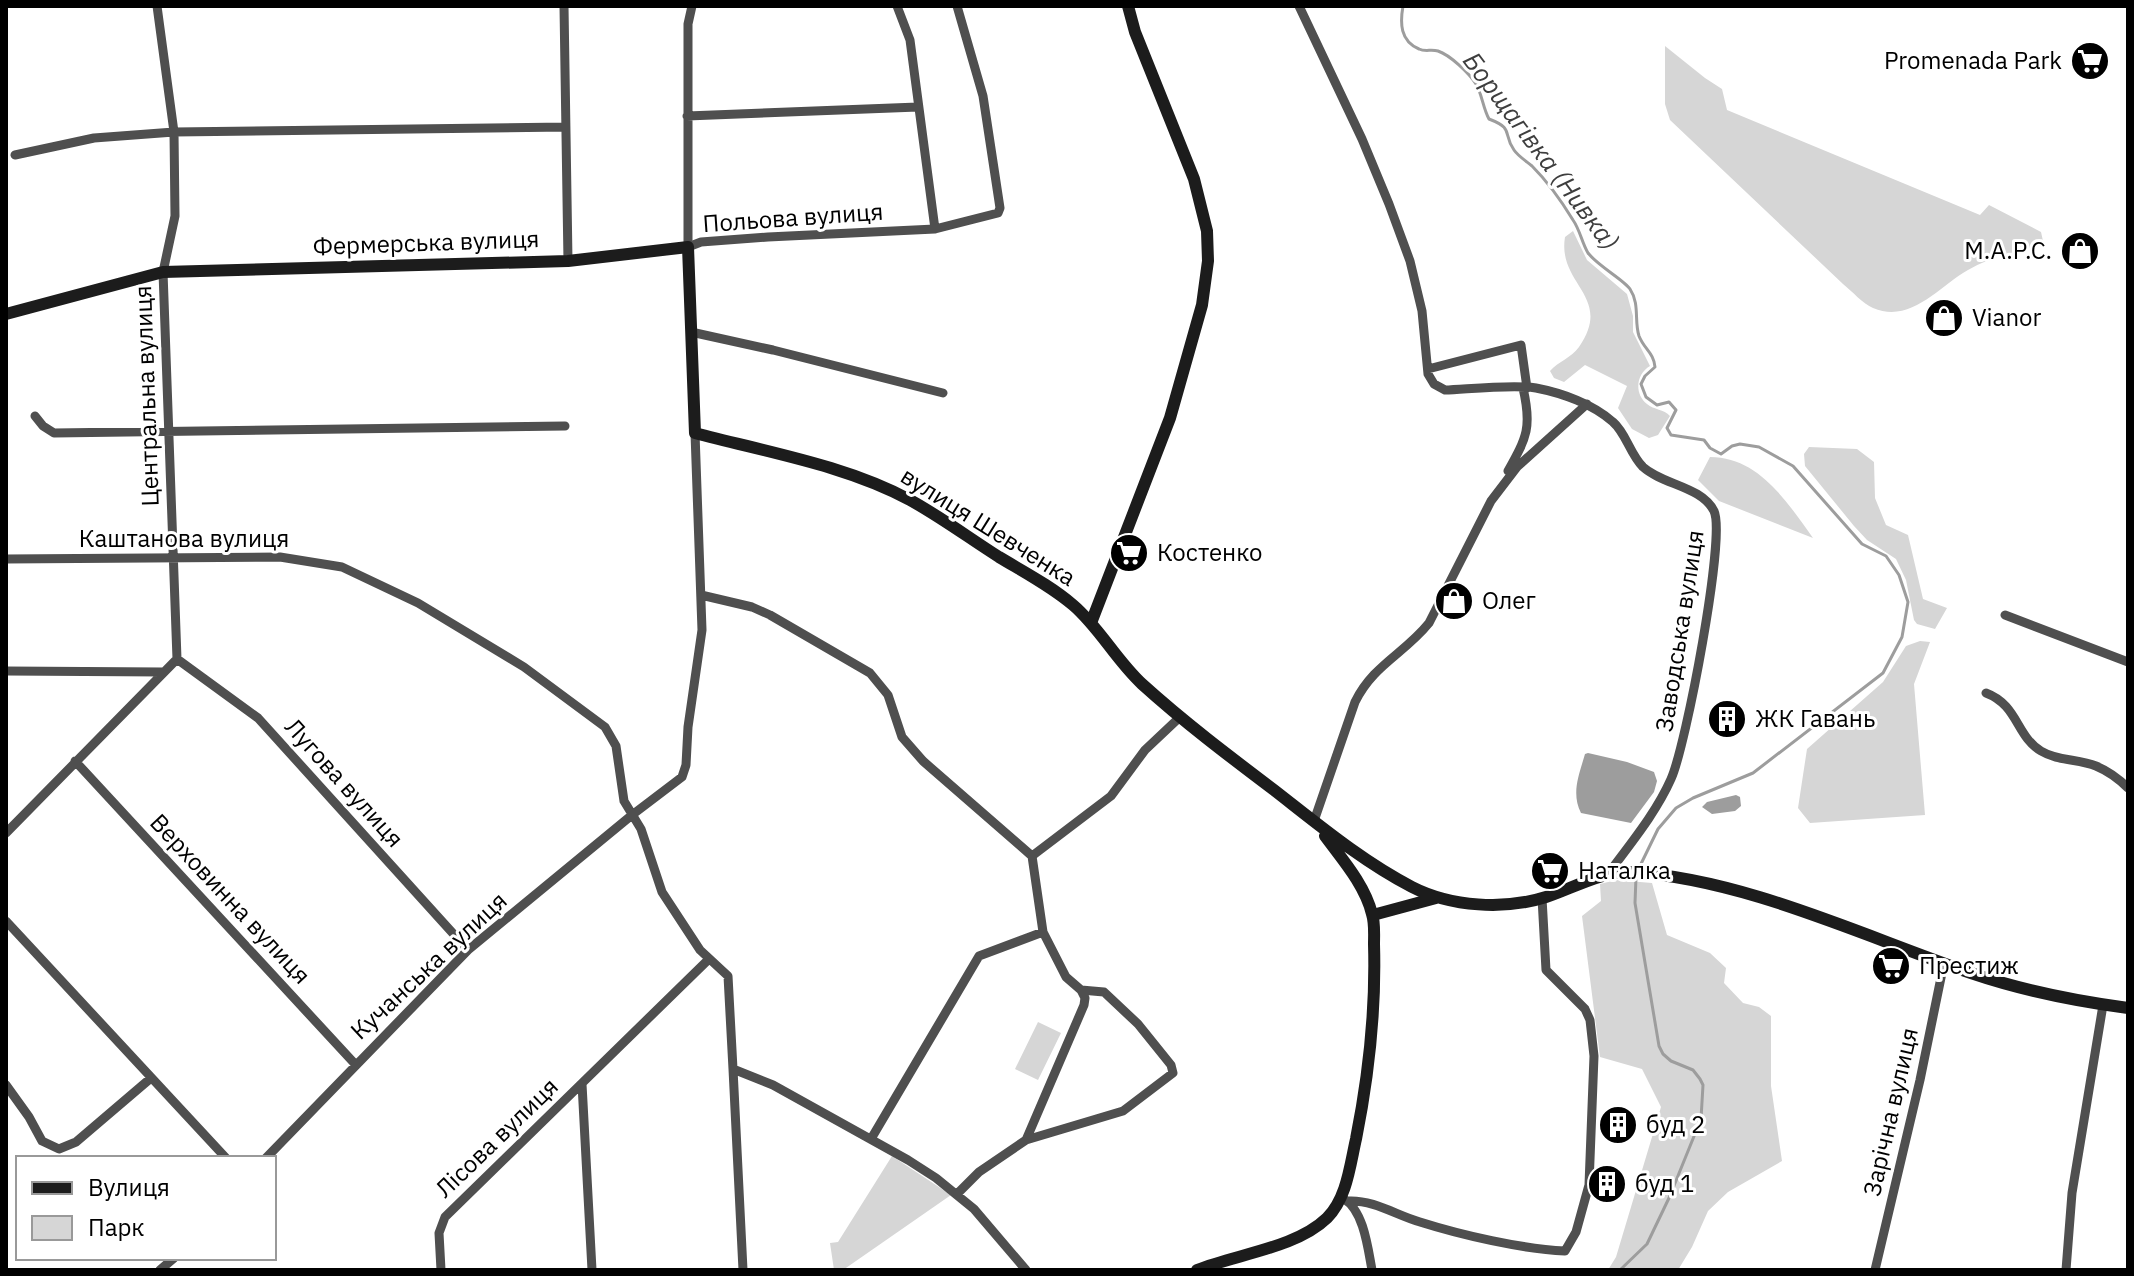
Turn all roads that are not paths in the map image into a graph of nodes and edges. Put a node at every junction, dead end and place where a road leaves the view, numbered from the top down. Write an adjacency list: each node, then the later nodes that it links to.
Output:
1 (157, 6): 11 (street, Центральна вулиця)
2 (564, 6): 10 (street)
3 (692, 6): 9 (street, Польова вулиця)
4 (897, 6): 8 (street)
5 (957, 6): 13 (street, Польова вулиця)
6 (1128, 6): 32 (main road, вулиця Шевченка)
7 (1299, 6): 19 (street)
8 (918, 107): 9 (street); 13 (street)
9 (687, 116): 14 (street, Польова вулиця)
10 (566, 127): 11 (street); 15 (street)
11 (174, 132): 12 (street); 16 (street, Центральна вулиця)
12 (15, 155)
13 (935, 229): 14 (street, Польова вулиця)
14 (688, 247): 15 (main road, Фермерська вулиця); 18 (main road)
15 (568, 261): 16 (main road, Фермерська вулиця)
16 (163, 272): 17 (main road, Фермерська вулиця); 25 (street, Центральна вулиця)
17 (6, 314)
18 (691, 332): 21 (street); 26 (main road)
19 (1428, 369): 20 (street, Заводська вулиця); 20 (street)
20 (1525, 388): 22 (street, Заводська вулиця); 27 (street)
21 (943, 393)
22 (1587, 404): 27 (street); 45 (street, Заводська вулиця)
23 (35, 416): 25 (street)
24 (565, 426): 25 (street)
25 (168, 432): 28 (street, Центральна вулиця)
26 (695, 433): 30 (street); 32 (main road, вулиця Шевченка)
27 (1491, 501): 42 (street)
28 (173, 557): 29 (street, Каштанова вулиця); 33 (street, Центральна вулиця); 41 (street, Каштанова вулиця)
29 (6, 559)
30 (701, 595): 41 (street); 44 (street)
31 (2005, 615): 34 (street)
32 (1091, 623): 38 (main road, вулиця Шевченка)
33 (177, 659): 36 (street); 51 (street, Лугова вулиця)
34 (2128, 662)
35 (6, 671): 36 (street)
36 (163, 672): 39 (street)
37 (1986, 693): 40 (street)
38 (1180, 717): 42 (main road, вулиця Шевченка); 44 (street)
39 (75, 761): 43 (street); 57 (street, Верховинна вулиця)
40 (2128, 788)
41 (632, 815): 51 (street, Кучанська вулиця); 52 (street, Каштанова вулиця)
42 (1314, 821): 46 (main road, вулиця Шевченка); 48 (main road, вулиця Шевченка)
43 (6, 833)
44 (1032, 856): 50 (street)
45 (1608, 874): 47 (main road, вулиця Шевченка); 53 (main road, вулиця Шевченка)
46 (1436, 898): 47 (main road, вулиця Шевченка); 48 (main road, вулиця Шевченка)
47 (1542, 898): 67 (street)
48 (1373, 915): 67 (main road, вулиця Шевченка)
49 (6, 921): 59 (street)
50 (1043, 932): 54 (street); 62 (street)
51 (468, 950): 57 (street, Кучанська вулиця)
52 (709, 959): 58 (street, Каштанова вулиця); 60 (street, Лісова вулиця)
53 (1944, 963): 55 (main road, вулиця Шевченка); 74 (street, Зарічна вулиця)
54 (1081, 990): 63 (street); 63 (street)
55 (2103, 1005): 56 (main road, вулиця Шевченка); 75 (street)
56 (2128, 1008)
57 (355, 1064): 65 (street, Кучанська вулиця)
58 (733, 1069): 62 (street); 70 (street)
59 (151, 1078): 61 (street); 64 (street)
60 (582, 1084): 68 (street, Лісова вулиця); 69 (street, Лісова вулиця)
61 (6, 1085)
62 (871, 1139): 66 (street)
63 (1026, 1140): 66 (street)
64 (224, 1156)
65 (268, 1156)
66 (957, 1194): 71 (street)
67 (1345, 1200): 72 (main road, вулиця Шевченка); 73 (street)
68 (441, 1270)
69 (592, 1270)
70 (743, 1270)
71 (1026, 1270)
72 (1197, 1270)
73 (1372, 1270)
74 (1875, 1270)
75 (2066, 1270)

